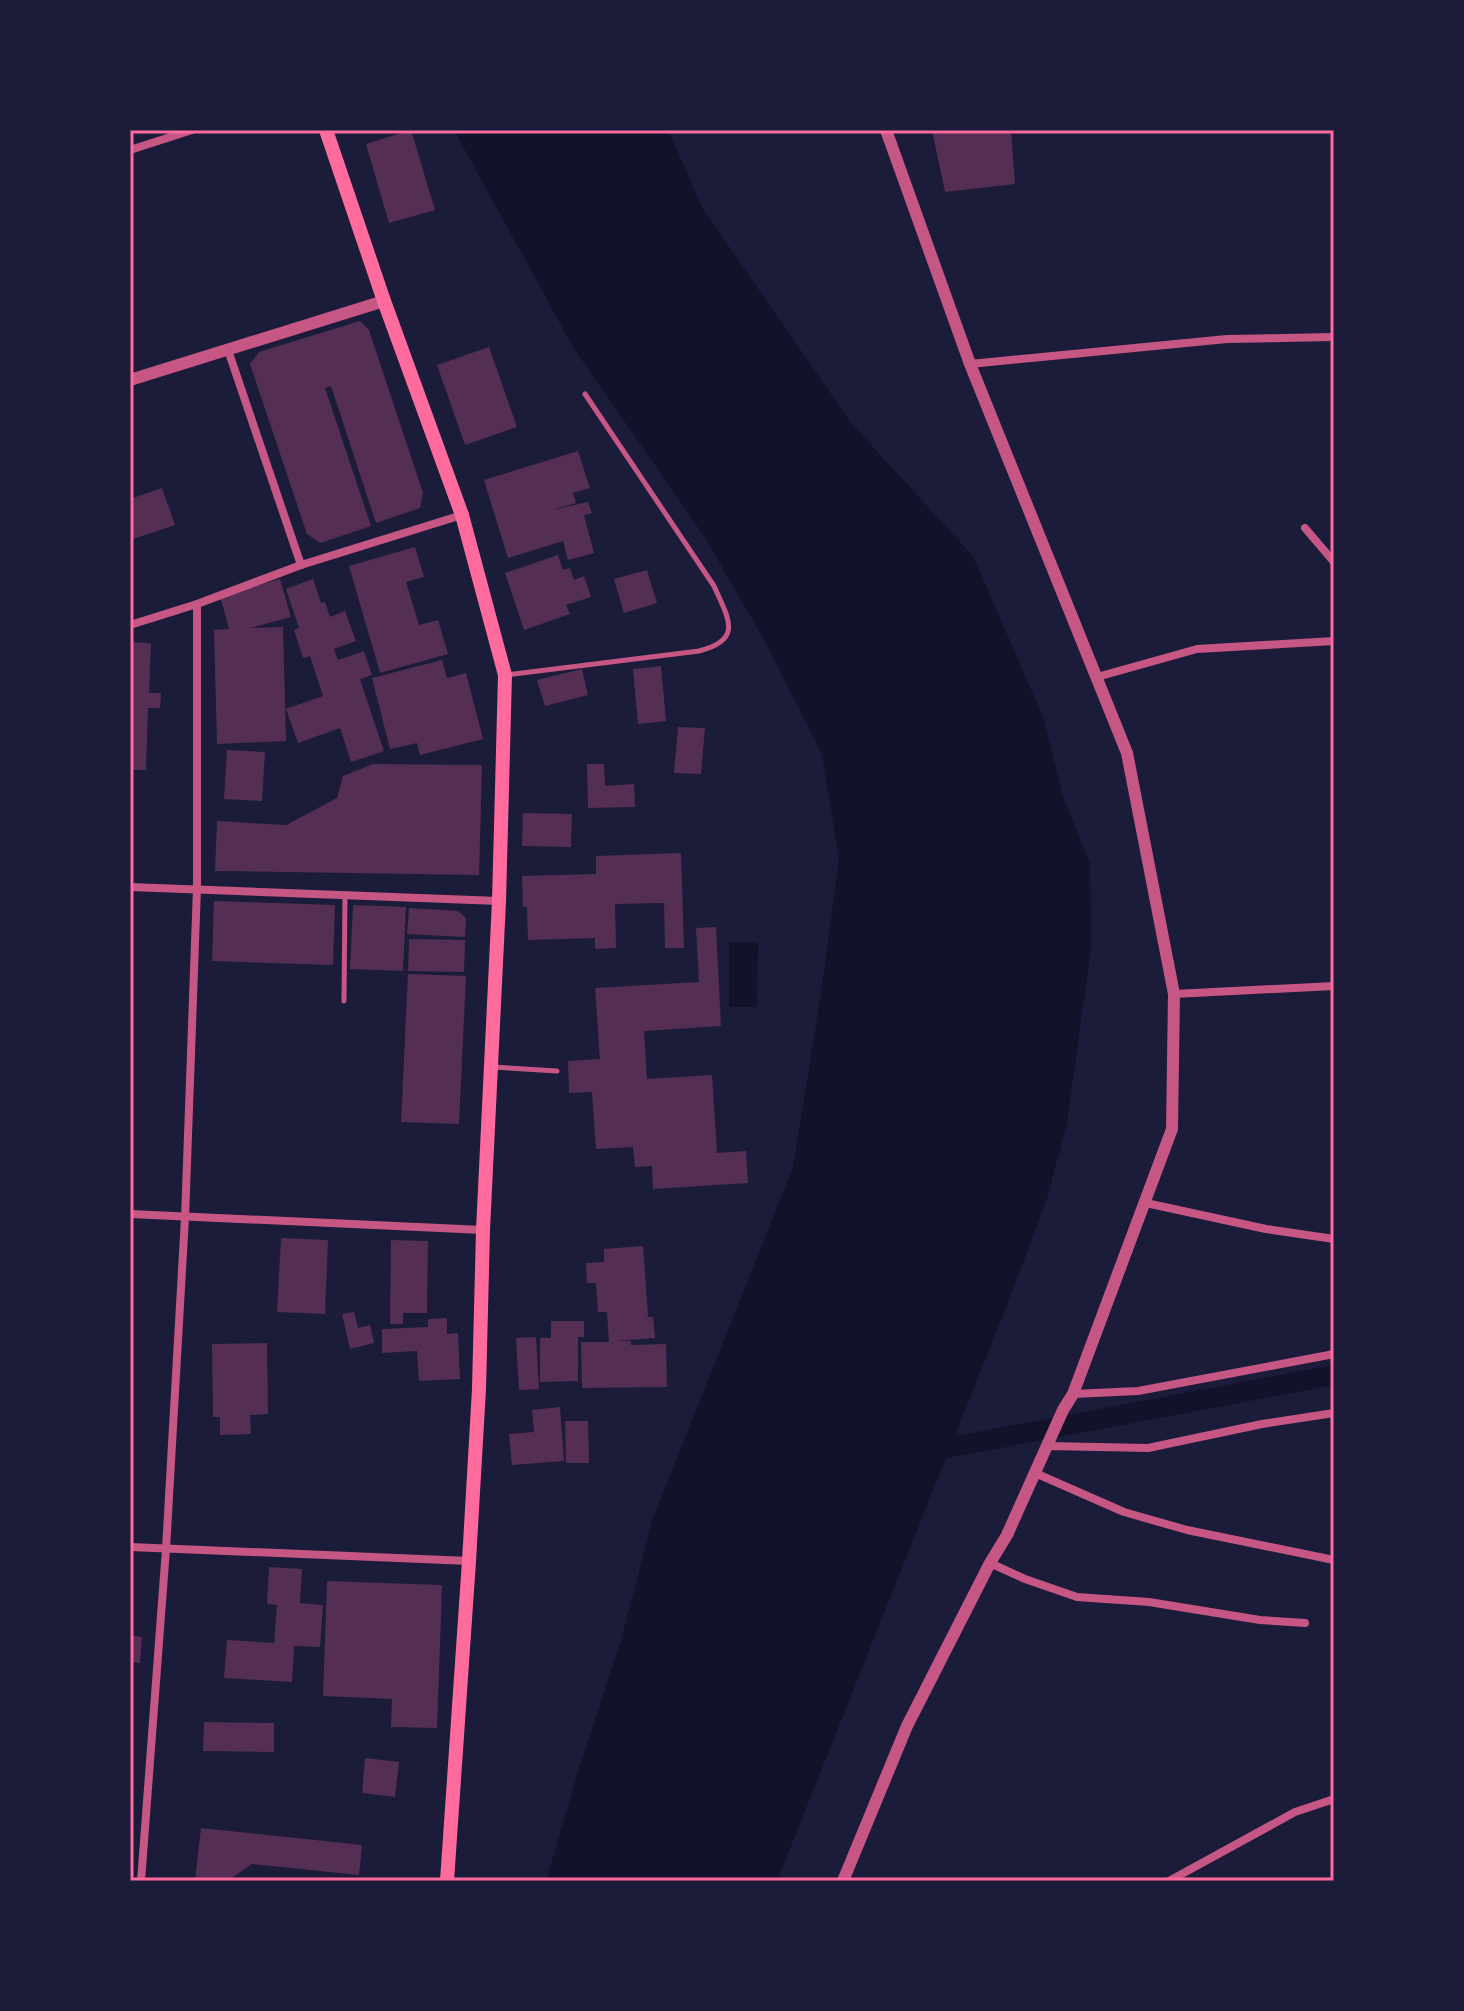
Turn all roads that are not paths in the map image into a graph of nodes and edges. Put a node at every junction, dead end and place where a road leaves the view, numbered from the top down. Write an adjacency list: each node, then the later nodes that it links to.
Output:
1 (156, 130): 5 (street)
2 (192, 130): 5 (street)
3 (326, 130): 7 (main road)
4 (886, 130): 10 (street)
5 (160, 140): 6 (street)
6 (130, 150)
7 (384, 301): 9 (street); 13 (main road)
8 (1334, 337): 10 (street)
9 (228, 350): 11 (street); 16 (street)
10 (970, 364): 21 (street)
11 (130, 380)
12 (585, 394): 20 (lane)
13 (462, 515): 16 (street); 20 (main road)
14 (1305, 528): 15 (street)
15 (1334, 562)
16 (301, 565): 17 (street)
17 (197, 604): 18 (street); 23 (street)
18 (130, 625)
19 (1334, 641): 21 (street)
20 (505, 675): 25 (main road)
21 (1097, 677): 27 (street)
22 (130, 887): 23 (street)
23 (197, 888): 24 (street); 33 (street)
24 (345, 894): 25 (street); 28 (lane)
25 (499, 901): 29 (main road)
26 (1334, 986): 27 (street)
27 (1174, 994): 31 (street)
28 (344, 1001)
29 (491, 1067): 30 (lane); 34 (main road)
30 (557, 1071)
31 (1146, 1203): 35 (street); 37 (street)
32 (130, 1214): 33 (street)
33 (185, 1218): 34 (street); 42 (street)
34 (483, 1230): 44 (main road)
35 (1334, 1239)
36 (1334, 1354): 37 (street)
37 (1073, 1394): 39 (street)
38 (1334, 1413): 39 (street)
39 (1049, 1441): 40 (street)
40 (1035, 1473): 43 (street); 45 (street)
41 (130, 1547): 42 (street)
42 (166, 1549): 44 (street); 48 (street)
43 (1334, 1560)
44 (469, 1561): 49 (main road)
45 (990, 1563): 46 (street); 50 (street)
46 (1305, 1623)
47 (1334, 1799): 51 (street)
48 (141, 1881)
49 (447, 1881)
50 (843, 1881)
51 (1169, 1881)

